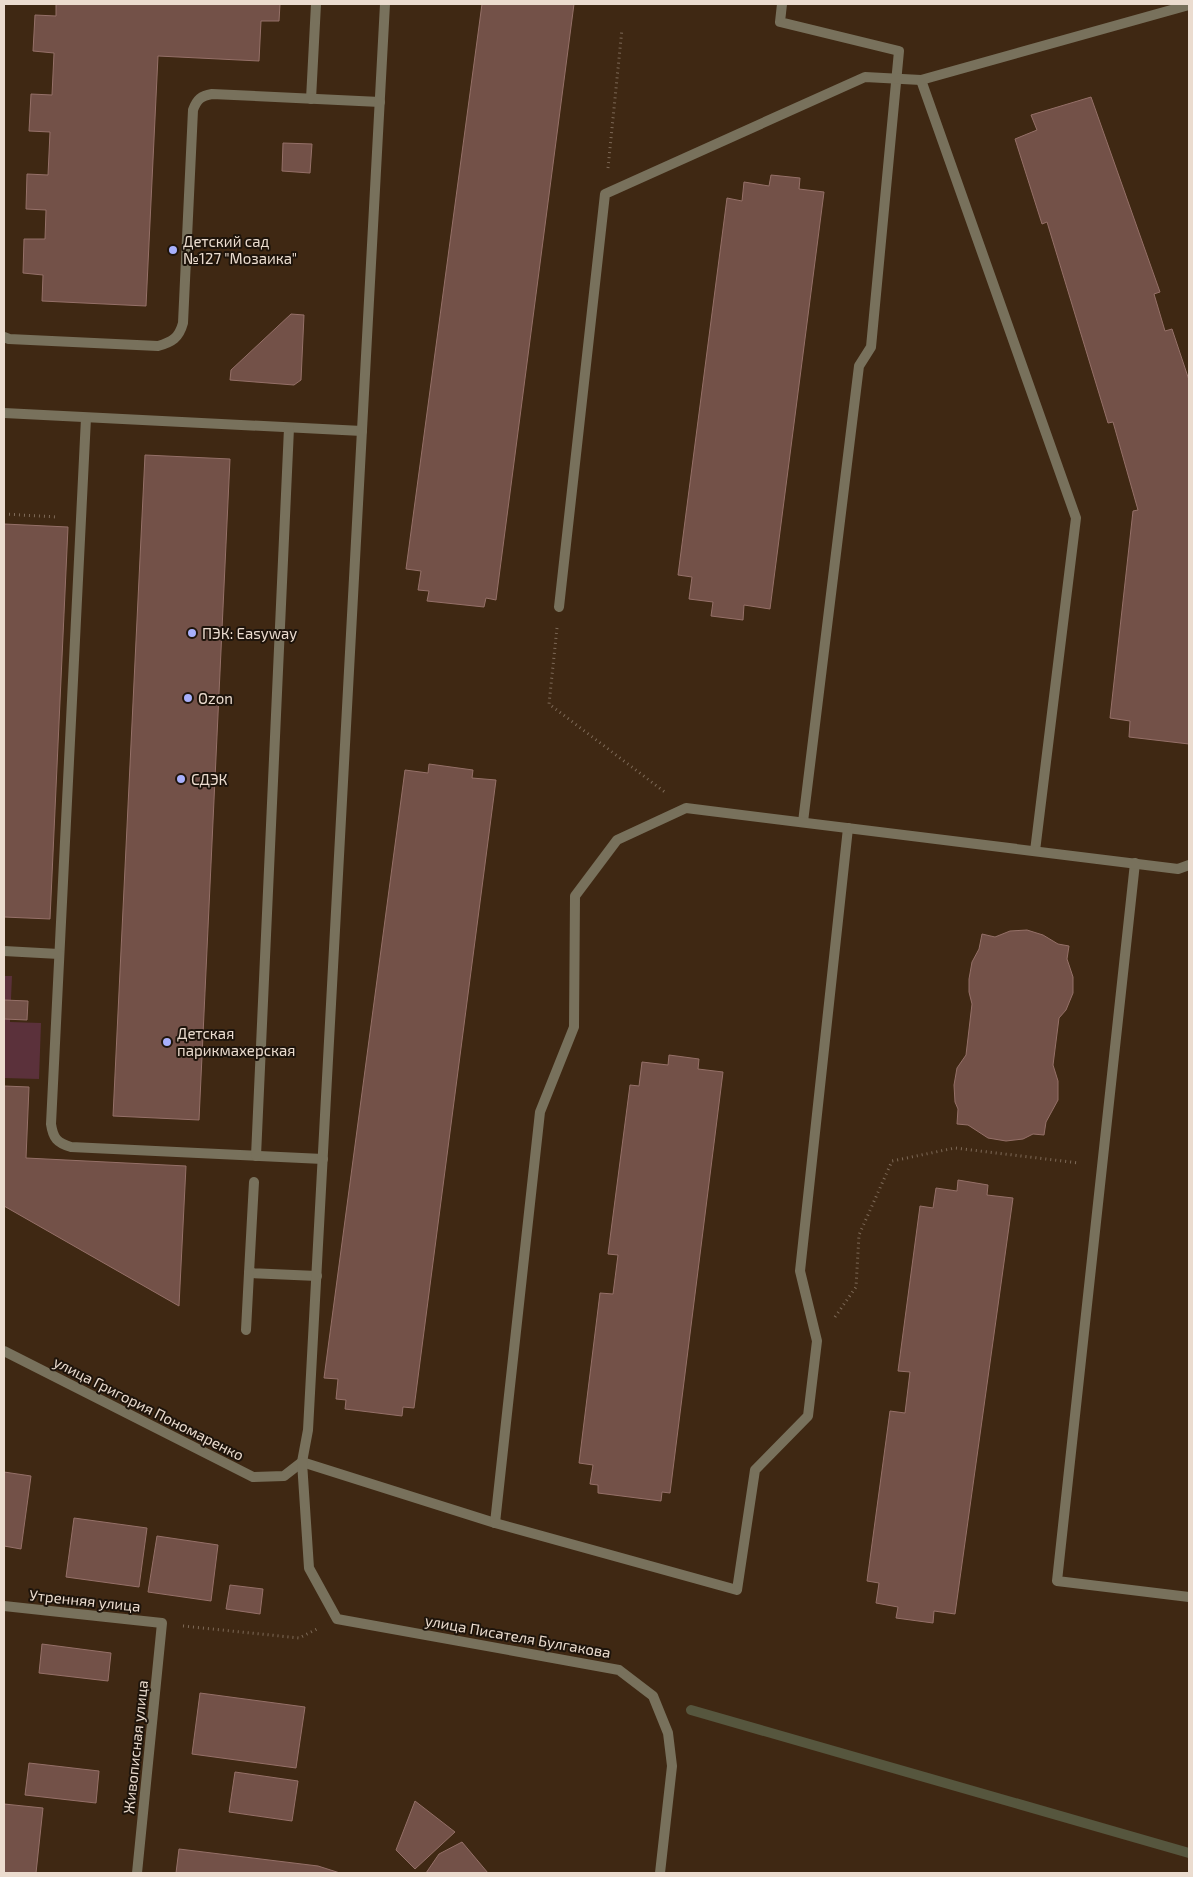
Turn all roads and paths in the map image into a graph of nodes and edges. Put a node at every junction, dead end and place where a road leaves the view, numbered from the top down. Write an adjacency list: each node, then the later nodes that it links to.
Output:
1 (316, 4): 8 (street)
2 (385, 4): 9 (street)
3 (782, 4): 6 (street)
4 (1189, 5): 7 (street)
5 (622, 29): 10 (path)
6 (896, 78): 7 (street); 10 (street); 20 (street)
7 (921, 80): 22 (street)
8 (311, 99): 9 (street); 11 (street)
9 (380, 102): 15 (street)
10 (605, 194): 18 (street)
11 (4, 337)
12 (4, 414): 13 (street)
13 (86, 418): 14 (street); 17 (street)
14 (289, 428): 15 (street); 27 (street)
15 (362, 431): 28 (street)
16 (4, 514): 17 (path)
17 (81, 518): 26 (street)
18 (559, 608): 19 (path)
19 (686, 808): 20 (street); 37 (street)
20 (803, 822): 21 (street)
21 (848, 828): 22 (street); 34 (street)
22 (1035, 851): 23 (street)
23 (1135, 864): 24 (street); 29 (street)
24 (1189, 865)
25 (4, 951): 26 (street)
26 (59, 954): 27 (street)
27 (256, 1156): 28 (street)
28 (323, 1159): 32 (street)
29 (1102, 1166): 34 (path); 38 (street)
30 (254, 1182): 31 (street)
31 (249, 1273): 32 (street); 33 (street)
32 (317, 1276): 36 (street)
33 (246, 1330)
34 (817, 1341): 37 (street)
35 (4, 1351): 36 (street, улица Григория Пономаренко)
36 (302, 1462): 37 (street); 40 (street)
37 (495, 1523)
38 (1189, 1597)
39 (4, 1606): 41 (street, Утренняя улица)
40 (338, 1619): 41 (path); 43 (street, улица Писателя Булгакова)
41 (162, 1624): 42 (street, Живописная улица)
42 (137, 1873)
43 (660, 1873)

